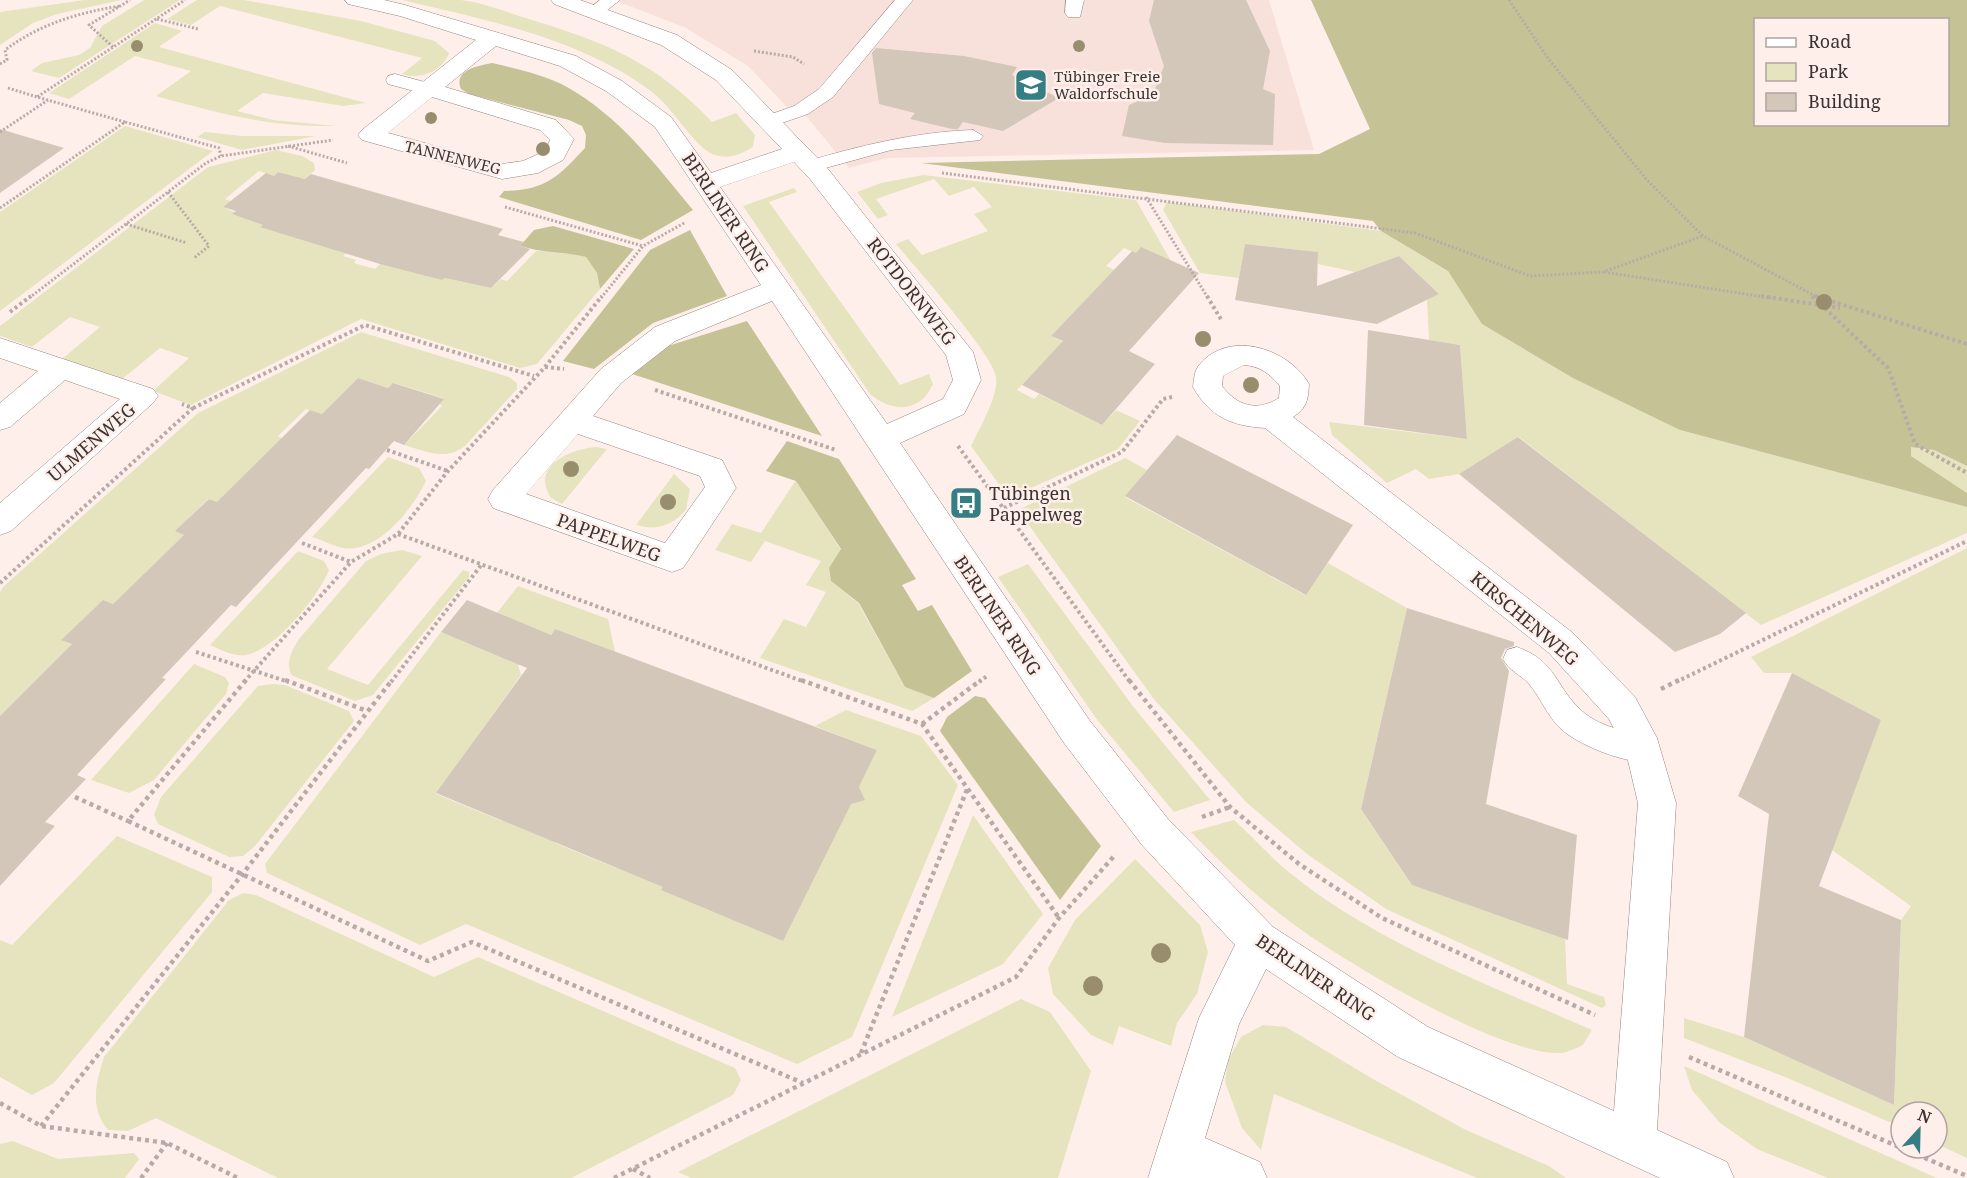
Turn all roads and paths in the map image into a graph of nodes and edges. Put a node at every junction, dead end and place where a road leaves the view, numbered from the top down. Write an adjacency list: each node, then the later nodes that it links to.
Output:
1 (130, 0): 8 (path)
2 (185, 0): 9 (path)
3 (355, 0): 11 (street, BERLINER RING)
4 (561, 0): 7 (street, ROTDORNWEG)
5 (904, 0): 19 (lane)
6 (1509, 0): 32 (path)
7 (603, 5): 19 (street, ROTDORNWEG)
8 (120, 6): 12 (path); 13 (path)
9 (157, 19): 10 (path); 12 (path)
10 (198, 29)
11 (492, 38): 16 (street, TANNENWEG); 28 (street, BERLINER RING)
12 (113, 47): 17 (path)
13 (0, 64)
14 (395, 80): 16 (lane)
15 (9, 88): 17 (path)
16 (429, 89): 22 (street, TANNENWEG); 22 (street, TANNENWEG)
17 (37, 97): 18 (path)
18 (49, 100): 20 (path); 21 (path)
19 (770, 121): 25 (street, ROTDORNWEG)
20 (125, 122): 24 (path); 30 (path)
21 (0, 132)
22 (370, 135): 24 (path)
23 (973, 136): 25 (lane)
24 (221, 156): 27 (path)
25 (805, 159): 28 (street); 54 (street, ROTDORNWEG)
26 (940, 173): 29 (path)
27 (168, 192): 31 (path); 34 (path)
28 (715, 196): 36 (street, BERLINER RING); 44 (path)
29 (1146, 197): 35 (path); 43 (path)
30 (0, 208)
31 (126, 224): 33 (path); 40 (path)
32 (1703, 236): 35 (path); 37 (path)
33 (187, 243)
34 (194, 258)
35 (1603, 272): 38 (path)
36 (778, 289): 47 (street, PAPPELWEG); 54 (street, BERLINER RING)
37 (1812, 295): 38 (path); 39 (path)
38 (1819, 305): 39 (path); 57 (path)
39 (1849, 309): 41 (path)
40 (9, 312)
41 (1967, 344)
42 (0, 348): 45 (street, ULMENWEG)
43 (1243, 355): 48 (street); 50 (street)
44 (545, 367): 46 (path); 47 (path)
45 (61, 368): 51 (street); 59 (street, ULMENWEG)
46 (534, 376): 49 (path); 56 (path)
47 (611, 376): 52 (street, PAPPELWEG); 54 (path)
48 (1207, 387): 50 (street); 58 (path)
49 (193, 408)
50 (1272, 417): 69 (street, KIRSCHENWEG)
51 (0, 419)
52 (571, 420): 52 (street, PAPPELWEG)
53 (961, 437): 58 (path)
54 (881, 439): 81 (street, BERLINER RING)
55 (387, 450): 56 (path)
56 (448, 471): 60 (path)
57 (1967, 473)
58 (1004, 508): 75 (path)
59 (0, 522)
60 (398, 534): 63 (path); 64 (path)
61 (1967, 541): 69 (path)
62 (302, 543): 63 (path)
63 (351, 562): 67 (path)
64 (482, 564): 70 (path); 71 (path)
65 (196, 652): 67 (path)
66 (1517, 659): 72 (lane)
67 (255, 669): 70 (path); 77 (path)
68 (987, 676): 71 (path)
69 (1622, 708): 72 (street, KIRSCHENWEG)
70 (367, 711): 79 (path)
71 (922, 724): 73 (path)
72 (1644, 750): 82 (street, KIRSCHENWEG)
73 (968, 786): 80 (path); 83 (path)
74 (75, 797): 77 (path)
75 (1230, 807): 76 (path); 82 (path)
76 (1198, 818)
77 (128, 821): 79 (path)
78 (1119, 850): 80 (path)
79 (241, 876): 84 (path); 86 (path)
80 (1059, 918): 83 (path)
81 (1258, 941): 88 (street, BERLINER RING); 89 (street)
82 (1641, 1037): 88 (street, KIRSCHENWEG); 91 (path)
83 (861, 1053): 84 (path)
84 (803, 1083): 90 (path)
85 (0, 1103): 86 (path)
86 (41, 1126): 87 (path)
87 (167, 1143): 92 (path); 93 (path)
88 (1634, 1143): 97 (street, BERLINER RING)
89 (1175, 1164): 96 (street)
90 (632, 1169): 94 (path); 95 (path)
91 (1967, 1176)
92 (141, 1178)
93 (238, 1178)
94 (614, 1178)
95 (650, 1178)
96 (1245, 1178)
97 (1711, 1178)

